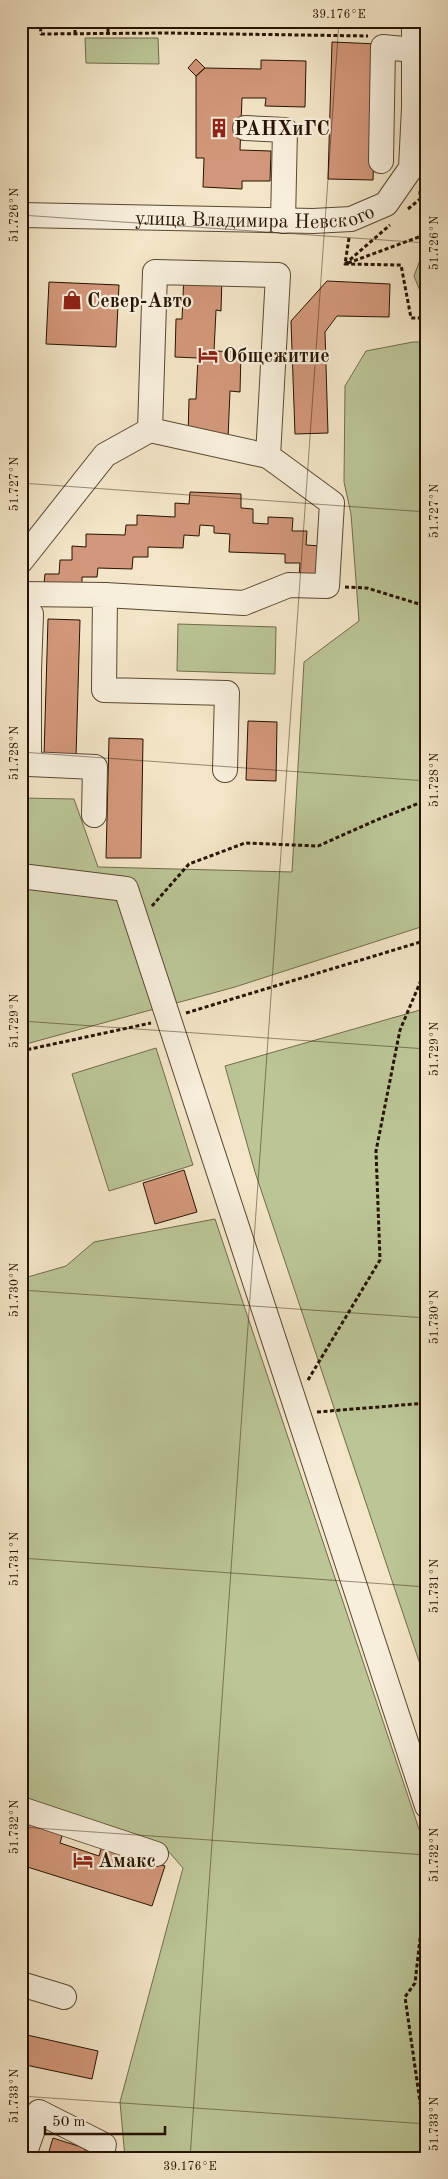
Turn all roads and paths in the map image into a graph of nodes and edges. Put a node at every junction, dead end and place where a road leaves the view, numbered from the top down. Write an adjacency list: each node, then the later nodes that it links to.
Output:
1 (40, 21): 6 (path)
2 (76, 21): 6 (path)
3 (108, 21): 5 (path)
4 (414, 21): 8 (street, улица Владимира Невского)
5 (108, 33): 6 (path); 7 (path)
6 (75, 34)
7 (374, 36)
8 (414, 50): 10 (street); 12 (street, улица Владимира Невского)
9 (245, 128): 13 (street)
10 (381, 161)
11 (21, 215): 13 (street, улица Владимира Невского)
12 (351, 219): 13 (street, улица Владимира Невского); 15 (path)
13 (283, 221)
14 (427, 234): 15 (path)
15 (345, 264): 16 (path)
16 (427, 318)
17 (150, 430): 18 (street); 18 (street); 19 (street)
18 (268, 456): 20 (street)
19 (21, 561)
20 (327, 586): 21 (street); 23 (path)
21 (106, 596): 22 (street); 25 (street)
22 (26, 604): 24 (street)
23 (427, 604)
24 (25, 671): 27 (street)
25 (225, 770)
26 (427, 800): 29 (path)
27 (94, 815)
28 (21, 876): 32 (street)
29 (152, 914)
30 (427, 940): 32 (path)
31 (427, 966): 35 (path)
32 (170, 1018): 33 (path); 35 (street)
33 (21, 1052)
34 (427, 1403): 35 (path)
35 (297, 1408): 36 (street)
36 (427, 1806)
37 (21, 1809): 38 (street)
38 (156, 1854)
39 (427, 1877): 45 (path)
40 (21, 1984): 41 (street)
41 (64, 1997)
42 (30, 2108): 43 (street); 44 (street)
43 (23, 2158)
44 (100, 2158)
45 (421, 2158)

